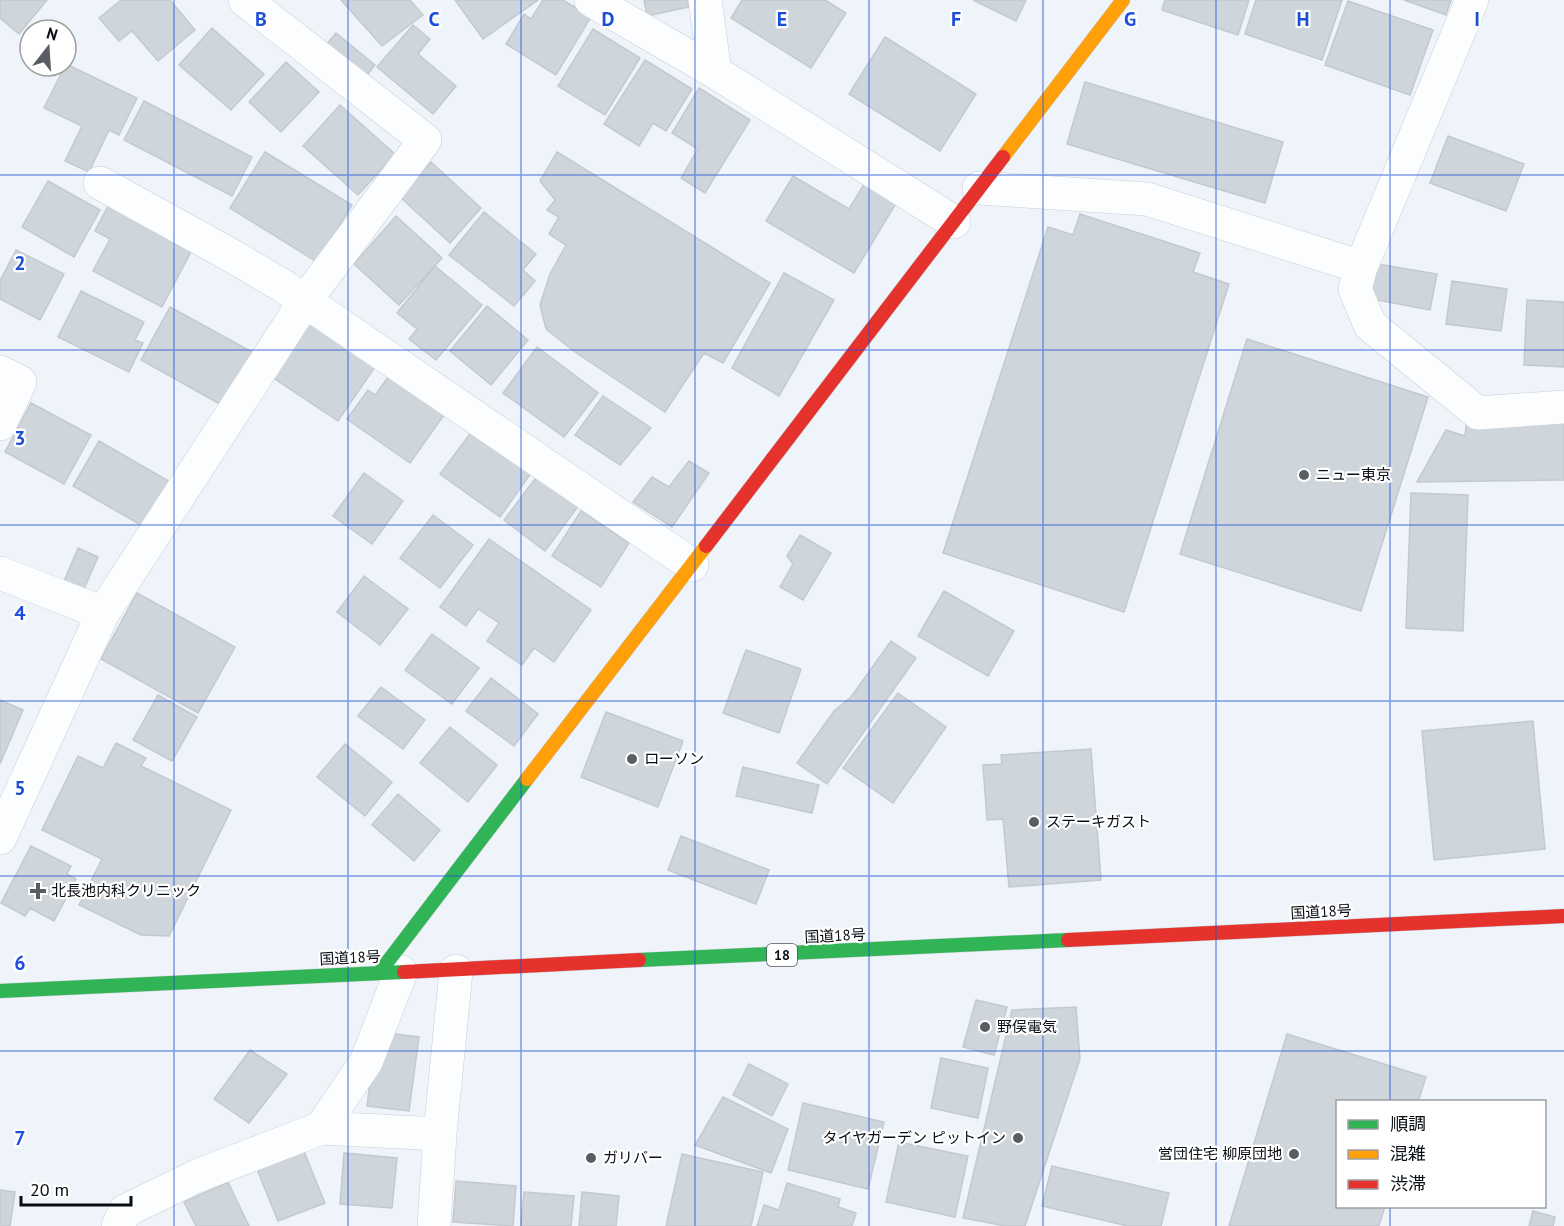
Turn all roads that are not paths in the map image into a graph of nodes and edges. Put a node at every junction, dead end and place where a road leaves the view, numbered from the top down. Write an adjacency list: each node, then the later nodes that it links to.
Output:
1 (245, 0): 11 (street)
2 (591, 0): 6 (street)
3 (705, 0): 6 (street)
4 (1123, 0): 8 (main road)
5 (1472, 0): 10 (street)
6 (715, 72): 9 (street)
7 (100, 183): 11 (street)
8 (979, 188): 9 (main road); 10 (street)
9 (954, 222): 15 (main road)
10 (1361, 267): 13 (street)
11 (305, 301): 15 (street); 17 (street)
12 (0, 372): 14 (street)
13 (1564, 407)
14 (0, 424)
15 (692, 565): 21 (main road)
16 (0, 573): 17 (street)
17 (103, 613): 18 (street)
18 (0, 838)
19 (1564, 916): 20 (main road, 国道18号 / 18)
20 (456, 971): 21 (main road, 国道18号 / 18); 24 (street)
21 (390, 973): 22 (main road, 国道18号 / 18); 23 (street)
22 (0, 991)
23 (321, 1128): 24 (street); 25 (street)
24 (440, 1134): 26 (street)
25 (118, 1226)
26 (434, 1226)

